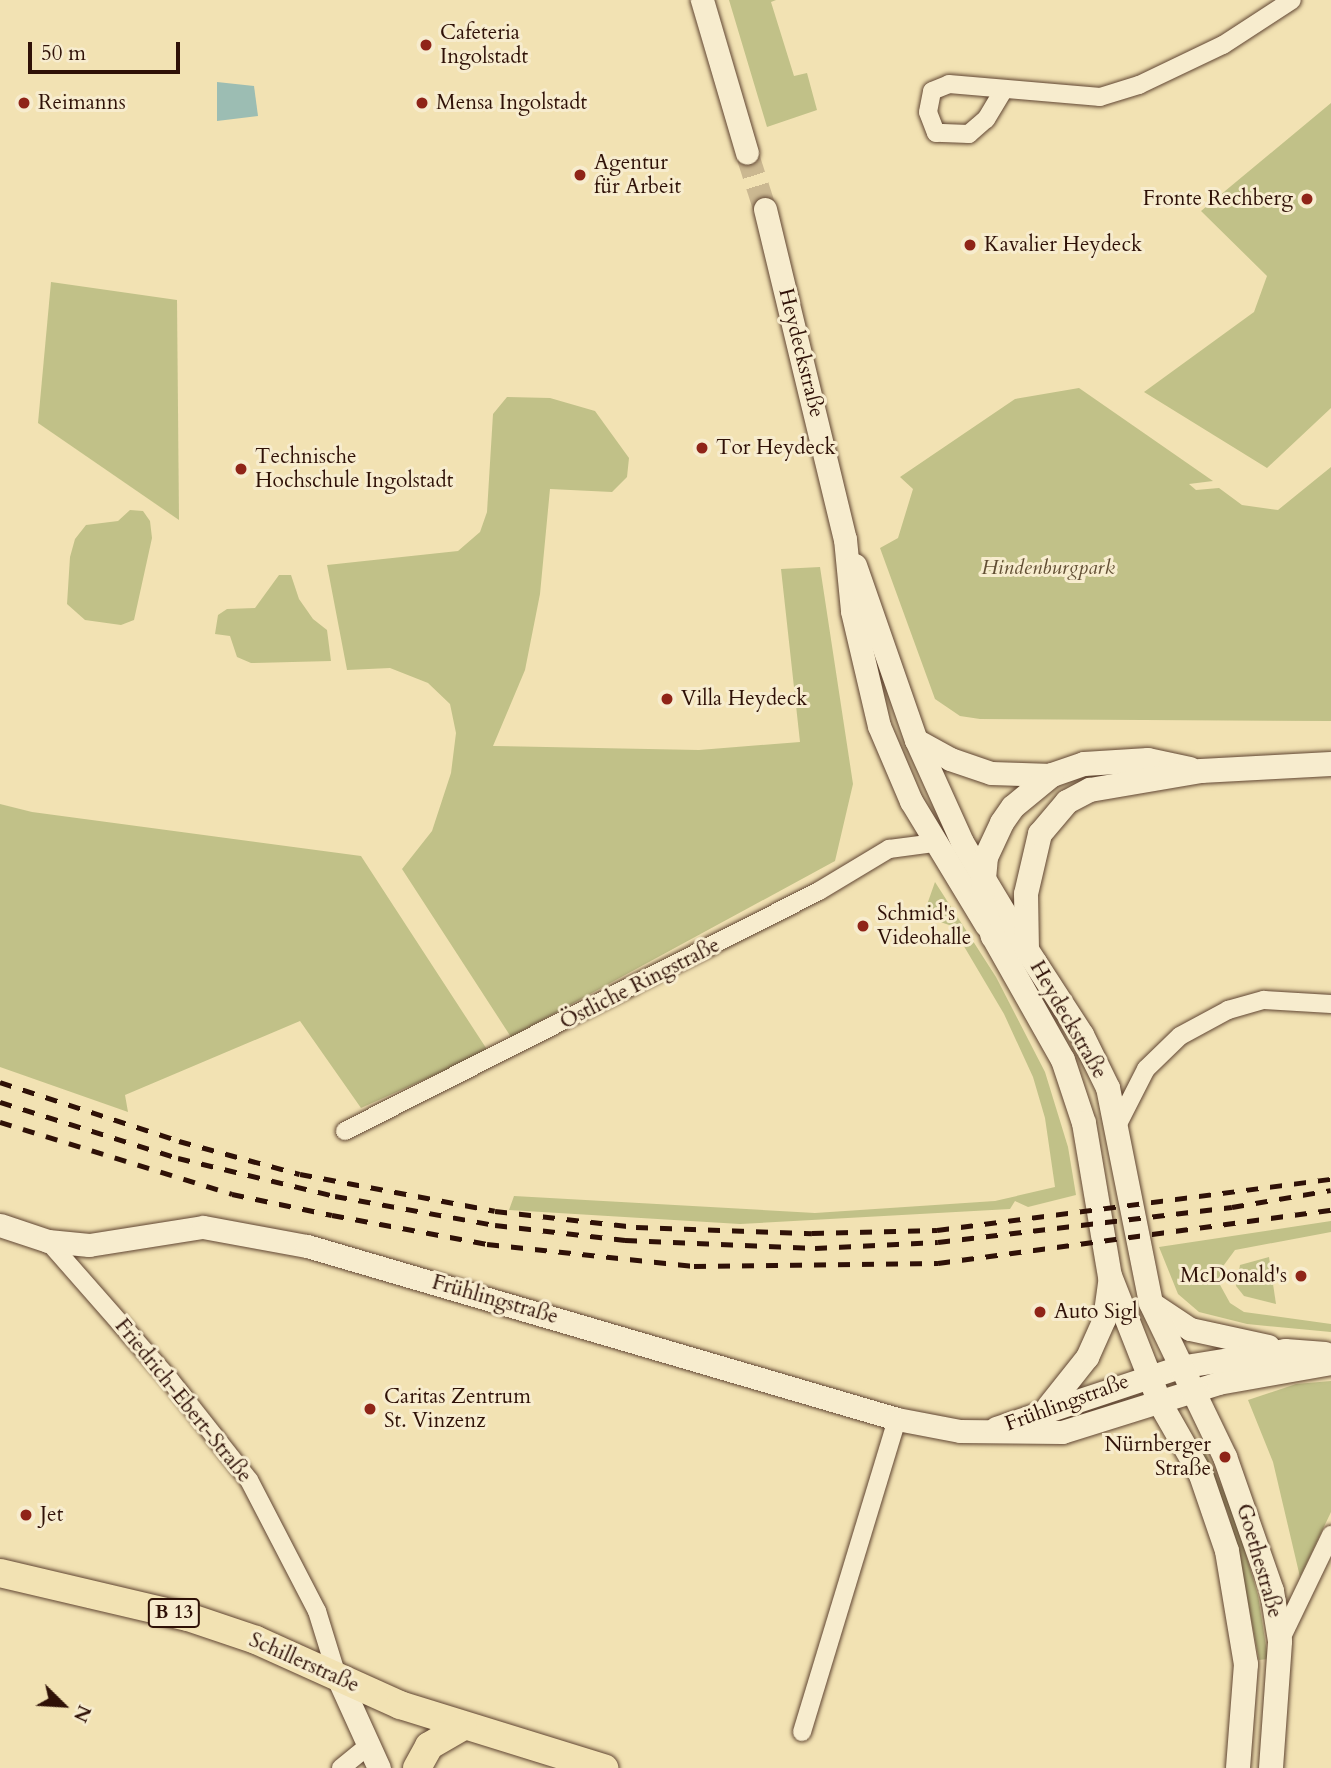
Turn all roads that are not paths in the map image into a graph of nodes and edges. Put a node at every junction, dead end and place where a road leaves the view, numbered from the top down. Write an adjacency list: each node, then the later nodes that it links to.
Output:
1 (702, 0): 4 (street)
2 (1292, 0): 3 (street)
3 (1003, 91)
4 (747, 153)
5 (765, 209): 6 (street, Heydeckstraße)
6 (845, 539): 7 (street, Heydeckstraße); 14 (street, Heydeckstraße)
7 (916, 740): 10 (street); 13 (street, Heydeckstraße)
8 (1331, 764): 9 (main road)
9 (1201, 771): 10 (main road); 11 (main road)
10 (1052, 775): 12 (main road)
11 (1040, 834): 12 (main road); 17 (main road, Heydeckstraße)
12 (993, 841): 13 (street); 15 (main road, Heydeckstraße)
13 (962, 842): 14 (street); 15 (street)
14 (934, 843): 16 (street, Heydeckstraße); 20 (street, Östliche Ringstraße)
15 (982, 879): 16 (main road, Heydeckstraße); 17 (street)
16 (993, 936): 23 (main road, Heydeckstraße)
17 (1027, 950): 19 (main road, Heydeckstraße)
18 (1331, 1004): 19 (street)
19 (1118, 1124): 24 (main road, Heydeckstraße)
20 (345, 1130)
21 (0, 1225): 22 (street, Frühlingstraße)
22 (48, 1241): 33 (street, Frühlingstraße); 38 (street, Friedrich-Ebert-Straße)
23 (1111, 1276): 29 (main road, Heydeckstraße); 32 (street)
24 (1151, 1303): 25 (street); 28 (main road, Heydeckstraße)
25 (1285, 1350): 26 (street); 28 (street)
26 (1331, 1355)
27 (1331, 1363): 30 (street)
28 (1179, 1367): 29 (street, Frühlingstraße); 30 (main road, Goethestraße)
29 (1149, 1375): 31 (main road, Goethestraße); 32 (street, Frühlingstraße)
30 (1190, 1391): 31 (street, Frühlingstraße); 37 (main road, Goethestraße)
31 (1160, 1403): 34 (street, Frühlingstraße); 46 (main road, Goethestraße)
32 (1044, 1411): 34 (street, Frühlingstraße)
33 (897, 1419): 34 (street, Frühlingstraße); 40 (street)
34 (985, 1433)
35 (1331, 1535): 37 (street)
36 (0, 1573): 38 (main road, Schillerstraße / B 13)
37 (1280, 1641): 47 (main road, Goethestraße)
38 (339, 1680): 39 (main road, Schillerstraße / B 13); 41 (street, Friedrich-Ebert-Straße)
39 (463, 1726): 44 (main road); 45 (main road, Schillerstraße / B 13)
40 (802, 1732)
41 (366, 1748): 42 (street); 43 (street, Friedrich-Ebert-Straße)
42 (341, 1768)
43 (379, 1768)
44 (417, 1768)
45 (604, 1768)
46 (1238, 1768)
47 (1271, 1768)

